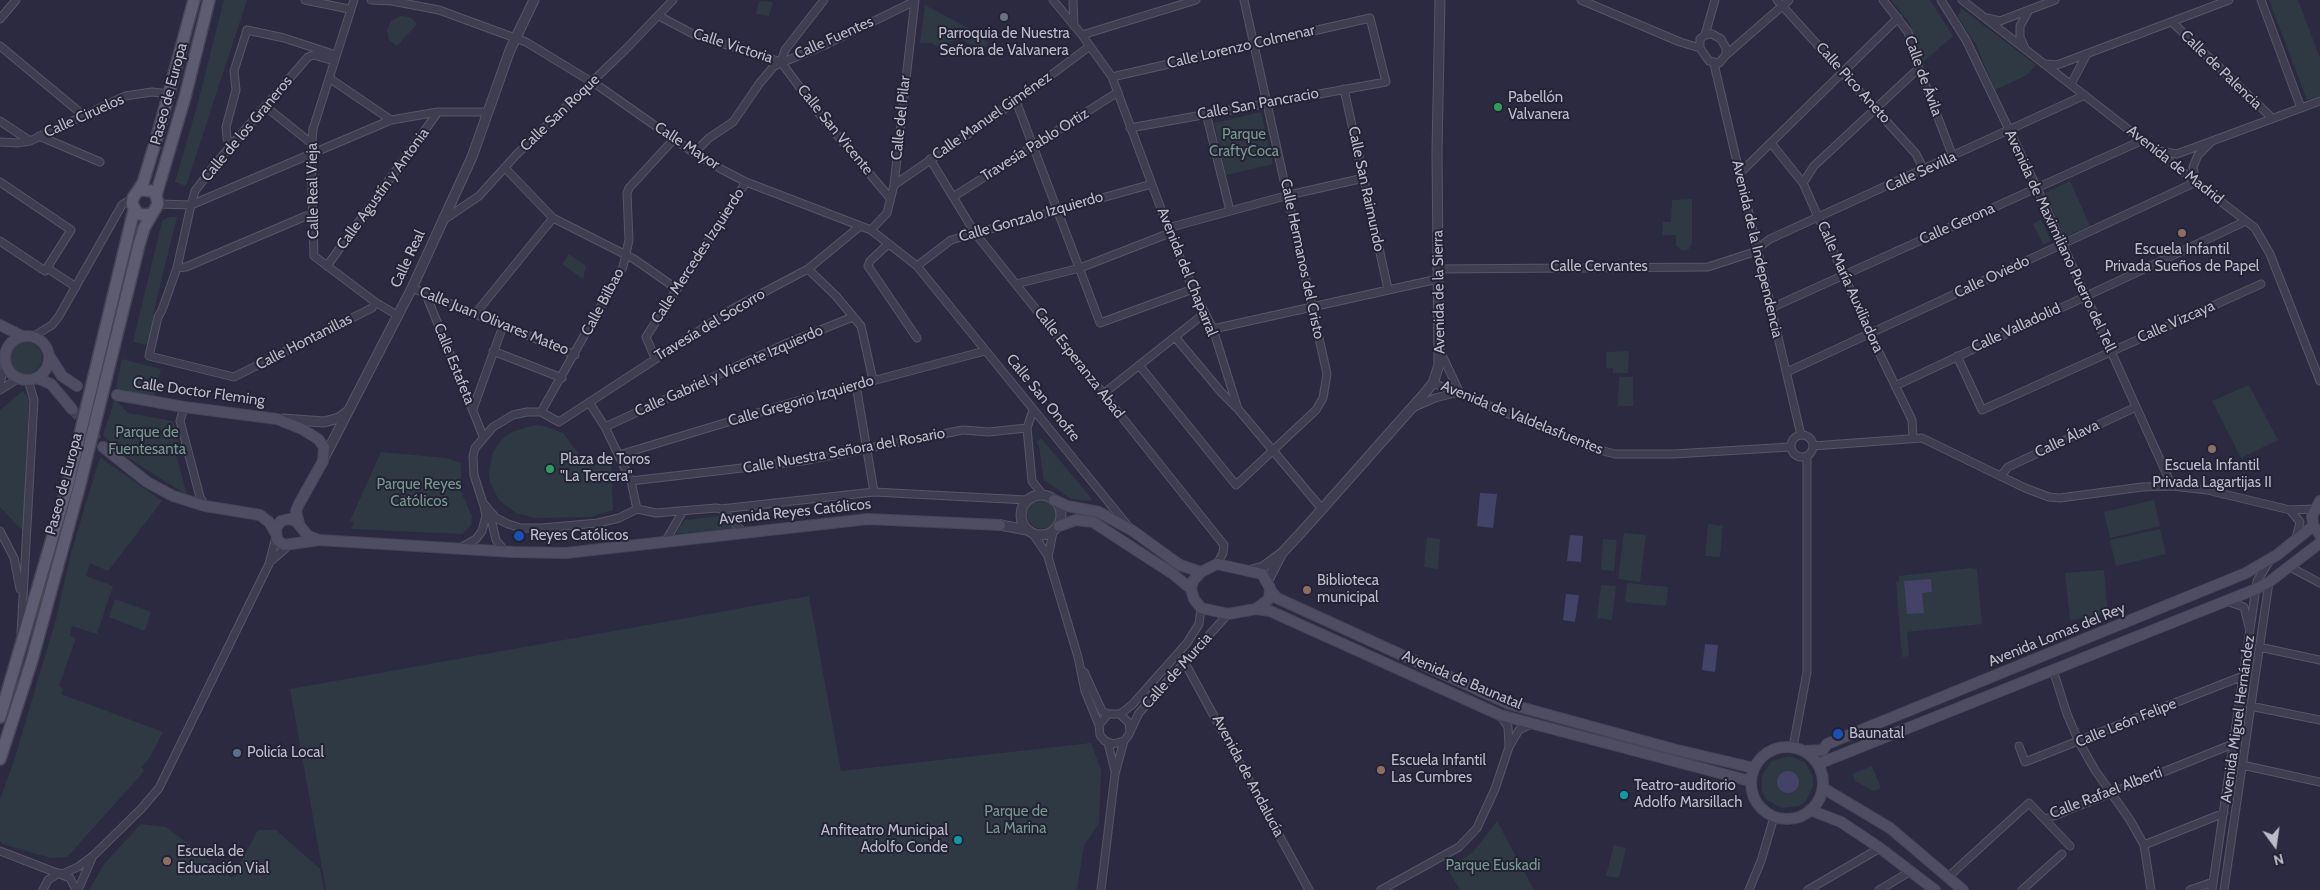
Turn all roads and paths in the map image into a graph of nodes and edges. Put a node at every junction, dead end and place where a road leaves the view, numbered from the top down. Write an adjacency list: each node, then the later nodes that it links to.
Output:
1 (194, 0): 60 (main road, Paseo de Europa)
2 (209, 0): 107 (main road, Paseo de Europa)
3 (308, 0): 27 (street)
4 (354, 0): 27 (street, Calle Real Vieja)
5 (371, 0): 37 (street, Calle Mayor)
6 (534, 0): 37 (street, Calle Real)
7 (673, 0): 29 (street, Calle San Roque)
8 (824, 0): 48 (street)
9 (915, 0): 48 (street, Calle Fuentes); 102 (street, Calle del Pilar)
10 (1053, 0): 34 (street, Avenida del Chaparral)
11 (1073, 0): 34 (street)
12 (1196, 0): 35 (street)
13 (1244, 0): 38 (street, Calle Hermanos del Cristo)
14 (1581, 0): 42 (street)
15 (1715, 0): 36 (street)
16 (1777, 0): 26 (street, Calle Pico Aneto)
17 (1789, 0): 26 (street)
18 (1883, 0): 31 (street, Calle de Ávila)
19 (1941, 0): 76 (street, Avenida de Maximiliano Puerro del Tell)
20 (1962, 0): 30 (street, Avenida de Madrid)
21 (2055, 0): 28 (street)
22 (2228, 0): 33 (street)
23 (2261, 0): 67 (street)
24 (12, 1): 32 (street)
25 (1439, 1): 133 (street, Avenida de la Sierra)
26 (1783, 6): 45 (street); 52 (street, Calle Pico Aneto)
27 (349, 9): 47 (street, Calle Real Vieja)
28 (2030, 9): 30 (street); 43 (street)
29 (659, 16): 48 (street, Calle Victoria); 55 (street, Calle San Roque)
30 (1984, 17): 43 (street, Avenida de Madrid)
31 (1898, 18): 51 (street, Calle de Ávila); 52 (street)
32 (0, 20)
33 (2172, 22): 44 (street); 72 (street, Calle de Palencia)
34 (1074, 26): 35 (street, Avenida del Chaparral)
35 (1082, 35): 41 (street, Avenida del Chaparral)
36 (1705, 36): 42 (street); 45 (street)
37 (516, 38): 55 (street, Calle Mayor); 69 (street, Calle Real)
38 (1255, 44): 53 (street, Calle Lorenzo Colmenar); 56 (street, Calle Lorenzo Colmenar); 64 (street, Calle Hermanos del Cristo)
39 (0, 46): 71 (street)
40 (310, 46): 46 (street); 47 (street); 85 (street)
41 (1090, 46): 53 (street, Avenida del Chaparral); 62 (street, Calle Manuel Giménez)
42 (1700, 48): 49 (street)
43 (2025, 48): 50 (street, Avenida de Madrid)
44 (2087, 54): 50 (street); 57 (street)
45 (1726, 55): 49 (street)
46 (312, 56): 47 (street); 65 (street, Calle de los Graneros)
47 (335, 58): 54 (street, Calle Real Vieja)
48 (781, 62): 88 (street); 106 (street, Calle San Vicente)
49 (1714, 64): 95 (street, Avenida de la Independencia)
50 (2046, 64): 57 (street, Avenida de Madrid)
51 (1919, 68): 66 (street); 90 (street, Calle de Ávila)
52 (1844, 72): 66 (street, Calle Pico Aneto); 84 (street)
53 (1112, 77): 59 (street, Avenida del Chaparral)
54 (329, 78): 73 (street); 83 (street, Calle Real Vieja)
55 (592, 82): 78 (street, Calle Mayor); 93 (street, Calle San Roque)
56 (1386, 82): 58 (street, Calle San Pancracio)
57 (2071, 84): 61 (street, Avenida de Madrid)
58 (1344, 89): 64 (street, Calle San Pancracio); 96 (street, Calle San Raimundo)
59 (1118, 92): 75 (street, Avenida del Chaparral); 86 (street, Travesía Pablo Ortiz)
60 (170, 94): 71 (street, Calle Ciruelos); 108 (main road, Paseo de Europa)
61 (2085, 95): 76 (street, Calle Sevilla); 79 (street, Avenida de Madrid)
62 (1016, 101): 86 (street); 91 (street, Calle Manuel Giménez)
63 (2320, 101): 67 (street)
64 (1267, 102): 70 (street, Calle San Pancracio); 104 (street, Calle Hermanos del Cristo)
65 (266, 107): 83 (street); 85 (street, Calle de los Graneros)
66 (1875, 108): 94 (street, Calle Pico Aneto); 100 (street)
67 (2301, 108): 72 (street)
68 (438, 112): 69 (street); 73 (street); 127 (street, Calle Agustín y Antonia)
69 (487, 112): 116 (street, Calle Real)
70 (1206, 113): 75 (street, Calle San Pancracio); 111 (street)
71 (83, 115): 77 (street, Calle Ciruelos)
72 (2271, 118): 82 (street)
73 (391, 120): 89 (street)
74 (0, 121): 80 (street)
75 (1130, 128): 101 (street, Avenida del Chaparral)
76 (2008, 131): 90 (street, Calle Sevilla); 103 (street, Avenida de Maximiliano Puerro del Tell)
77 (39, 136): 80 (street, Calle Ciruelos); 92 (street)
78 (674, 138): 88 (street, Calle Mayor); 126 (street, Calle Bilbao)
79 (2143, 140): 87 (street, Avenida de Madrid); 103 (street, Calle Gerona)
80 (30, 141): 81 (street, Calle Ciruelos)
81 (0, 142)
82 (2211, 142): 87 (street); 99 (street)
83 (311, 143): 89 (street, Calle Real Vieja)
84 (1771, 143): 95 (street); 100 (street, Calle María Auxiliadora)
85 (233, 144): 109 (street, Calle de los Graneros)
86 (1035, 145): 105 (street, Travesía Pablo Ortiz); 110 (street)
87 (2157, 151): 99 (street, Avenida de Madrid)
88 (694, 153): 98 (street, Calle Mayor)
89 (311, 156): 109 (street); 113 (street, Calle Real Vieja)
90 (1953, 157): 94 (street, Calle Sevilla)
91 (930, 159): 102 (street, Calle Manuel Giménez); 105 (street, Calle Esperanza Abad)
92 (100, 162)
93 (505, 168): 114 (street); 116 (street, Calle San Roque)
94 (1924, 170): 115 (street, Calle Sevilla)
95 (1739, 174): 125 (street, Avenida de la Independencia)
96 (1364, 178): 104 (street); 142 (street, Calle San Raimundo)
97 (0, 182): 131 (street)
98 (746, 182): 118 (street, Calle Mayor); 140 (street, Calle Mercedes Izquierdo)
99 (2196, 182): 117 (street, Avenida de Madrid); 124 (street, Calle Oviedo)
100 (1803, 183): 115 (street, Calle María Auxiliadora)
101 (1152, 184): 110 (street, Calle Gonzalo Izquierdo); 120 (street, Avenida del Chaparral)
102 (894, 185): 106 (street, Calle del Pilar)
103 (2037, 188): 124 (street, Avenida de Maximiliano Puerro del Tell); 134 (street, Calle Gerona)
104 (1289, 195): 111 (street); 146 (street, Calle Hermanos del Cristo)
105 (953, 197): 121 (street, Calle Esperanza Abad)
106 (890, 198): 119 (street, Calle del Pilar)
107 (157, 199): 108 (main road); 109 (street); 112 (main road, Paseo de Europa)
108 (135, 200): 112 (main road); 138 (street); 263 (main road, Paseo de Europa)
109 (191, 205): 129 (street, Calle de los Graneros)
110 (1058, 209): 121 (street, Calle Gonzalo Izquierdo); 130 (street)
111 (1230, 211): 120 (street)
112 (152, 214): 286 (main road, Paseo de Europa)
113 (313, 216): 127 (street, Calle Real Vieja); 129 (street)
114 (553, 218): 126 (street); 149 (street)
115 (1819, 218): 125 (street, Calle Sevilla); 134 (street, Calle María Auxiliadora)
116 (442, 221): 139 (street, Calle Real)
117 (2246, 221): 144 (street, Calle Valladolid); 175 (street, Avenida de Madrid)
118 (859, 226): 119 (street, Calle Mayor); 132 (street, Travesía del Socorro)
119 (871, 230): 123 (street, Calle San Onofre)
120 (1169, 230): 130 (street); 141 (street, Avenida del Chaparral)
121 (975, 233): 128 (street, Calle Gonzalo Izquierdo); 136 (street, Calle Esperanza Abad)
122 (0, 241): 131 (street)
123 (888, 244): 128 (street, Calle San Onofre); 159 (street)
124 (2063, 244): 144 (street, Avenida de Maximiliano Puerro del Tell); 155 (street, Calle Oviedo)
125 (1757, 249): 133 (street, Calle Cervantes); 147 (street, Avenida de la Independencia)
126 (625, 255): 140 (street); 165 (street, Calle Bilbao)
127 (327, 266): 145 (street, Calle Real Vieja)
128 (917, 266): 162 (street, Calle San Onofre)
129 (177, 268): 171 (street, Calle de los Graneros)
130 (1080, 268): 136 (street); 141 (street)
131 (46, 269): 138 (street)
132 (808, 269): 151 (street); 168 (street, Travesía del Socorro)
133 (1437, 269): 135 (street, Avenida de la Sierra)
134 (1844, 276): 147 (street, Calle Gerona); 155 (street, Calle María Auxiliadora)
135 (1438, 278): 142 (street); 160 (street, Avenida de la Sierra)
136 (1016, 284): 183 (street, Calle Esperanza Abad)
137 (2261, 284): 163 (street, Calle Vizcaya)
138 (76, 287): 157 (street)
139 (412, 288): 143 (street, Calle Juan Olivares Mateo); 150 (street, Calle Real)
140 (677, 289): 168 (street, Calle Mercedes Izquierdo)
141 (1193, 289): 148 (street, Avenida del Chaparral)
142 (1388, 289): 146 (street)
143 (425, 292): 149 (street, Calle Juan Olivares Mateo); 190 (street, Calle Estafeta)
144 (2085, 295): 163 (street, Avenida de Maximiliano Puerro del Tell); 166 (street, Calle Valladolid)
145 (375, 302): 150 (street, Calle Real Vieja); 171 (street, Calle Hontanillas)
146 (1313, 306): 154 (street); 205 (street, Calle Hermanos del Cristo)
147 (1771, 308): 170 (street, Avenida de la Independencia)
148 (1205, 313): 154 (street, Avenida del Chaparral); 158 (street)
149 (475, 314): 153 (street, Calle Juan Olivares Mateo)
150 (397, 315): 193 (street, Calle Real)
151 (853, 317): 174 (street); 196 (street, Calle Gabriel y Vicente Izquierdo)
152 (0, 325): 156 (main road)
153 (503, 326): 161 (street); 165 (street, Calle Juan Olivares Mateo)
154 (1213, 329): 191 (street, Avenida del Chaparral)
155 (1870, 334): 170 (street, Calle Oviedo); 180 (street, Calle María Auxiliadora)
156 (22, 336): 157 (main road); 164 (main road)
157 (34, 336): 167 (main road)
158 (1175, 337): 169 (street); 191 (street)
159 (917, 338)
160 (1439, 348): 177 (street, Avenida de la Sierra); 182 (street)
161 (493, 351): 172 (street); 190 (street)
162 (985, 351): 174 (street, Calle Gregorio Izquierdo); 192 (street, Calle San Onofre)
163 (2111, 351): 166 (street, Calle Vizcaya); 187 (street, Avenida de Maximiliano Puerro del Tell)
164 (4, 353): 173 (main road); 176 (street)
165 (575, 355): 172 (street, Calle Bilbao)
166 (1958, 356): 180 (street, Calle Valladolid)
167 (50, 357): 173 (main road); 179 (main road)
168 (655, 358): 185 (street, Travesía del Socorro)
169 (1139, 365): 183 (street); 205 (street, Calle Hermanos del Cristo)
170 (1787, 372): 198 (street, Avenida de la Independencia)
171 (231, 378)
172 (562, 378): 194 (street, Calle Bilbao)
173 (28, 379): 181 (street); 189 (main road); 256 (street)
174 (873, 380): 178 (street, Calle Gregorio Izquierdo)
175 (2320, 381)
176 (0, 383)
177 (1434, 383): 182 (street, Avenida de Valdelasfuentes); 188 (street, Avenida de la Sierra)
178 (856, 385): 203 (street); 206 (street, Calle Gregorio Izquierdo)
179 (76, 386)
180 (1895, 386): 200 (street, Calle María Auxiliadora)
181 (0, 390)
182 (1459, 392): 188 (street); 204 (street, Avenida de Valdelasfuentes)
183 (1103, 394): 247 (street, Calle Esperanza Abad)
184 (117, 395): 186 (main road, Calle Doctor Fleming)
185 (589, 402): 194 (street, Travesía del Socorro); 196 (street)
186 (184, 407): 195 (main road, Calle Doctor Fleming); 218 (street)
187 (2136, 407): 209 (street, Calle Álava); 211 (street, Avenida de Maximiliano Puerro del Tell)
188 (1412, 408): 220 (street, Avenida de la Sierra)
189 (72, 409)
190 (473, 409): 199 (street, Calle Estafeta)
191 (1238, 409): 205 (street, Avenida del Chaparral)
192 (1033, 410): 197 (street); 231 (street, Calle San Onofre)
193 (347, 412): 195 (street); 208 (street, Calle Real)
194 (541, 412): 199 (street)
195 (277, 419): 208 (main road, Calle Doctor Fleming)
196 (604, 427): 206 (street)
197 (1027, 428): 203 (street, Calle Nuestra Señora del Rosario); 213 (street)
198 (1801, 435): 201 (street); 204 (street)
199 (483, 436): 216 (street)
200 (1913, 438): 201 (street); 209 (street)
201 (1813, 446): 207 (street)
202 (103, 447): 218 (main road)
203 (867, 448): 210 (street, Calle Nuestra Señora del Rosario); 212 (street)
204 (1790, 448): 207 (street)
205 (1273, 451): 220 (street, Avenida del Chaparral)
206 (619, 455): 210 (street)
207 (1807, 456): 284 (street)
208 (323, 461): 228 (main road, Calle Real)
209 (2001, 476): 211 (street)
210 (631, 481): 221 (street)
211 (2172, 486): 223 (street)
212 (874, 492): 214 (street, Avenida Reyes Católicos); 219 (street, Avenida Reyes Católicos)
213 (1043, 495): 214 (street); 215 (street)
214 (1027, 500): 225 (street)
215 (1054, 500): 229 (street); 231 (main road)
216 (484, 503): 224 (street); 241 (street)
217 (2317, 505): 223 (street); 227 (main road)
218 (205, 506): 234 (main road)
219 (721, 509): 222 (street, Avenida Reyes Católicos); 232 (street)
220 (1322, 509): 243 (street, Avenida de la Sierra)
221 (637, 510): 222 (street, Avenida Reyes Católicos); 224 (street)
222 (683, 510): 238 (street)
223 (2290, 510): 227 (street); 237 (street)
224 (489, 511): 242 (street)
225 (1022, 514): 226 (street); 233 (street)
226 (1000, 525): 232 (main road, Avenida Reyes Católicos); 233 (street, Avenida Reyes Católicos)
227 (2313, 526): 235 (main road); 237 (main road, Avenida Lomas del Rey)
228 (300, 527): 234 (main road); 236 (main road); 240 (main road)
229 (1056, 529): 233 (street); 245 (street); 254 (main road)
230 (0, 531): 256 (street)
231 (1132, 531): 250 (main road, Calle San Onofre)
232 (743, 532): 238 (main road, Avenida Reyes Católicos)
233 (1030, 532): 245 (street)
234 (275, 534): 240 (main road); 246 (street)
235 (2320, 535)
236 (319, 540): 240 (main road, Avenida Reyes Católicos); 241 (main road, Avenida Reyes Católicos)
237 (2296, 540): 244 (main road, Avenida Lomas del Rey)
238 (665, 542): 242 (main road, Avenida Reyes Católicos)
239 (2320, 543): 248 (main road, Avenida Lomas del Rey)
240 (292, 544): 246 (street)
241 (459, 549): 242 (main road, Avenida Reyes Católicos)
242 (505, 552)
243 (1282, 553): 249 (street, Avenida de la Sierra); 253 (street, Avenida de la Sierra)
244 (2277, 555): 255 (street, Avenida Miguel Hernández); 285 (main road, Avenida Lomas del Rey)
245 (1048, 557): 264 (street)
246 (269, 564): 304 (street)
247 (1218, 564): 249 (main road); 250 (main road)
248 (2290, 567): 251 (main road, Avenida Lomas del Rey); 252 (street)
249 (1252, 570): 253 (main road)
250 (1200, 572): 254 (main road)
251 (2269, 582): 255 (main road, Avenida Lomas del Rey); 262 (street, Avenida Miguel Hernández)
252 (2320, 582)
253 (1269, 587): 259 (main road); 289 (main road, Avenida de Baunatal)
254 (1192, 589): 258 (main road)
255 (2256, 589): 257 (main road, Avenida Lomas del Rey); 261 (street, Avenida Miguel Hernández)
256 (22, 594): 263 (street)
257 (2225, 601): 261 (street); 267 (main road, Avenida Lomas del Rey)
258 (1201, 608): 260 (main road); 271 (street, Calle de Murcia)
259 (1256, 609): 260 (main road); 272 (main road, Avenida de Baunatal)
260 (1228, 614): 266 (street, Calle de Murcia)
261 (2250, 634): 268 (street, Avenida Miguel Hernández)
262 (2259, 647): 265 (street); 269 (street, Avenida Miguel Hernández)
263 (19, 657): 273 (main road, Paseo de Europa)
264 (1078, 657): 270 (street); 276 (street)
265 (2320, 660)
266 (1185, 663): 277 (street, Calle de Murcia); 312 (street, Avenida de Andalucía)
267 (2053, 670): 279 (street); 287 (main road, Avenida Lomas del Rey)
268 (2243, 676): 279 (street, Calle León Felipe); 281 (street, Avenida Miguel Hernández)
269 (2250, 706): 274 (street); 288 (street, Avenida Miguel Hernández)
270 (1108, 714): 271 (street); 276 (street)
271 (1120, 714): 277 (street)
272 (1500, 715): 275 (main road, Avenida de Baunatal); 283 (street)
273 (0, 717)
274 (2320, 720)
275 (1531, 724): 283 (street); 291 (main road, Avenida de Baunatal)
276 (1099, 725): 280 (street)
277 (1130, 731): 278 (street)
278 (1124, 741): 280 (street); 290 (street)
279 (2079, 742): 282 (street, Calle León Felipe); 294 (street)
280 (1108, 743): 290 (street)
281 (2233, 744): 294 (street, Calle Rafael Alberti); 296 (street, Avenida Miguel Hernández)
282 (2019, 746)
283 (1509, 747): 313 (street)
284 (1793, 747): 285 (main road); 289 (main road)
285 (1804, 751): 287 (main road)
286 (0, 759)
287 (1818, 764): 293 (main road)
288 (2242, 765): 292 (street); 323 (street, Avenida Miguel Hernández)
289 (1754, 768): 291 (main road)
290 (1115, 774): 311 (street)
291 (1750, 781): 297 (main road)
292 (2320, 782)
293 (1823, 788): 295 (main road); 307 (main road)
294 (2110, 793): 298 (street, Calle Rafael Alberti); 299 (street)
295 (1810, 810): 297 (main road); 301 (main road)
296 (2224, 813): 299 (street); 308 (street, Avenida Miguel Hernández)
297 (1774, 816): 314 (street)
298 (2046, 819): 300 (street); 307 (street, Calle Rafael Alberti)
299 (2144, 845): 320 (street)
300 (2070, 846)
301 (1880, 848): 305 (main road); 315 (street)
302 (0, 851): 306 (street)
303 (2062, 854): 319 (street)
304 (93, 856): 306 (street); 310 (street)
305 (1910, 871): 316 (street); 317 (main road)
306 (61, 874): 309 (street); 310 (street)
307 (1948, 877): 318 (main road)
308 (2213, 882): 321 (street); 322 (street, Avenida Miguel Hernández)
309 (42, 890)
310 (77, 890)
311 (1101, 890)
312 (1309, 890)
313 (1382, 890)
314 (1749, 890)
315 (1808, 890)
316 (1879, 890)
317 (1935, 890)
318 (1963, 890)
319 (2022, 890)
320 (2151, 890)
321 (2190, 890)
322 (2212, 890)
323 (2224, 890)

